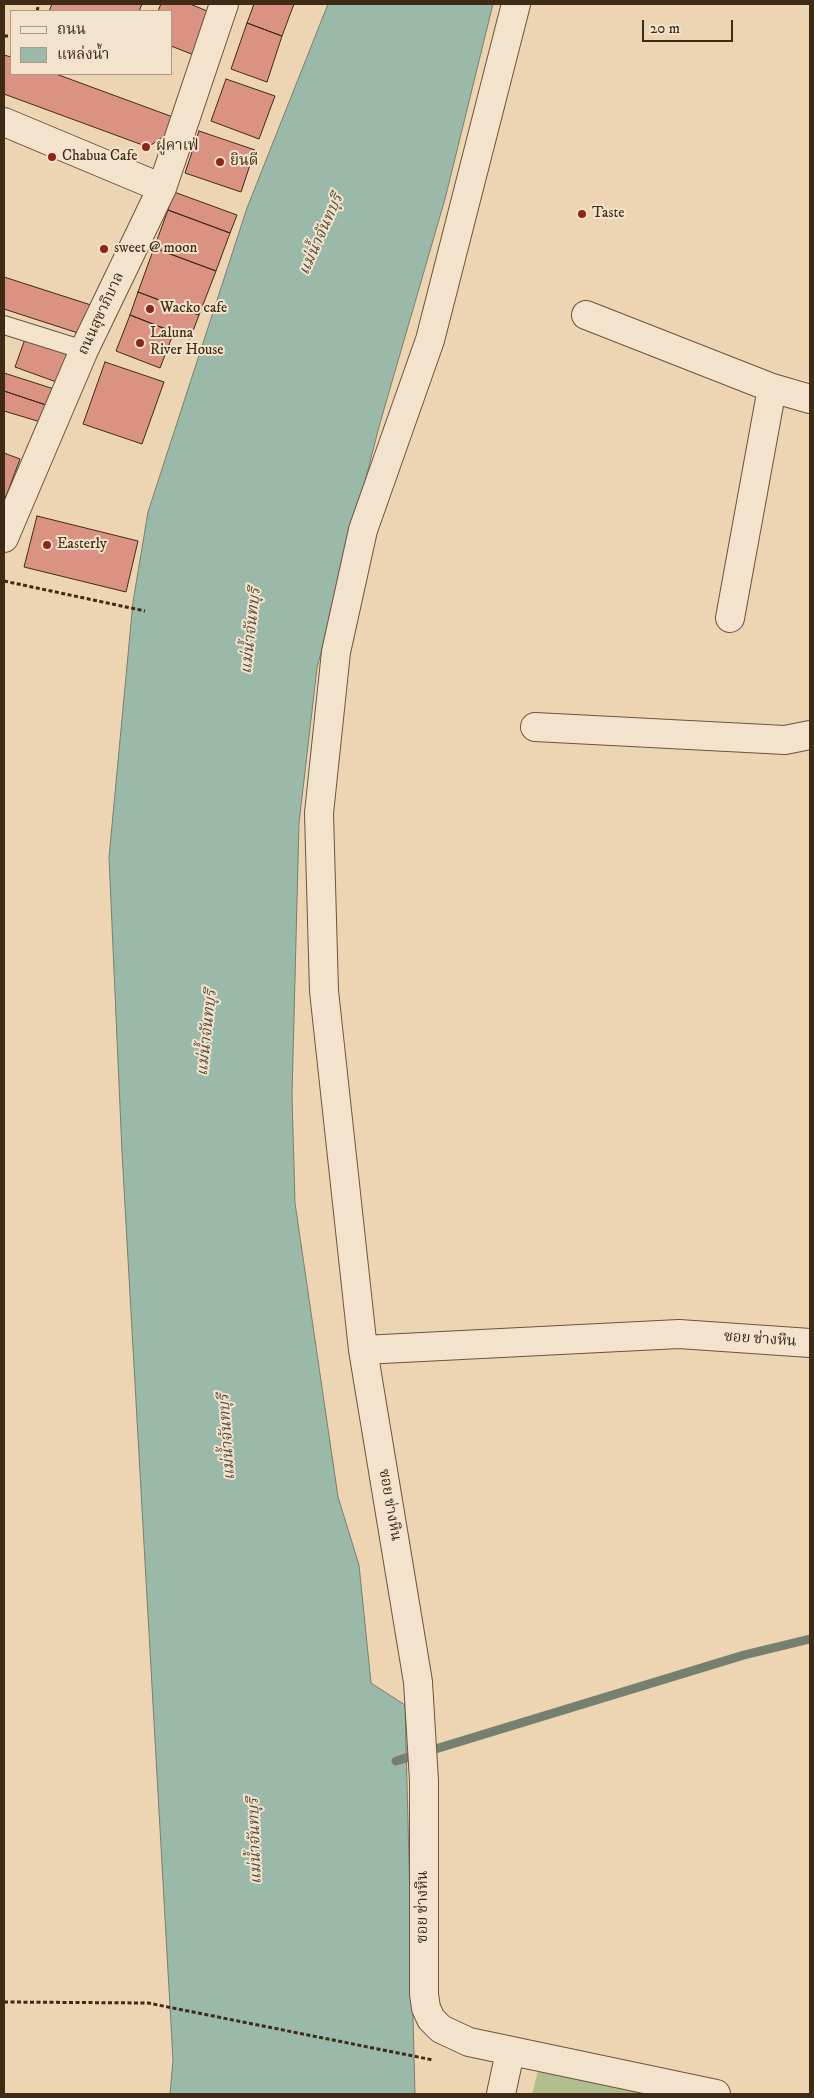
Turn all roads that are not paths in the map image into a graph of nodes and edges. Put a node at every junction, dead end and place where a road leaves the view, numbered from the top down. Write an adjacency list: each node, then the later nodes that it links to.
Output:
1 (224, 4): 4 (street, ถนนสุขาภิบาล)
2 (516, 4): 15 (street)
3 (4, 122): 4 (street)
4 (162, 188): 7 (street, ถนนสุขาภิบาล)
5 (586, 315): 8 (street)
6 (4, 326): 7 (lane)
7 (84, 350): 10 (street, ถนนสุขาภิบาล)
8 (772, 388): 9 (street); 11 (street)
9 (810, 399)
10 (4, 538)
11 (730, 618)
12 (535, 727): 13 (street)
13 (810, 735)
14 (810, 1343): 15 (street, ซอย ช่างหิน)
15 (363, 1350): 16 (street, ซอย ช่างหิน)
16 (510, 2052): 17 (street); 18 (street, ซอย ช่างหิน)
17 (501, 2094)
18 (716, 2094)

